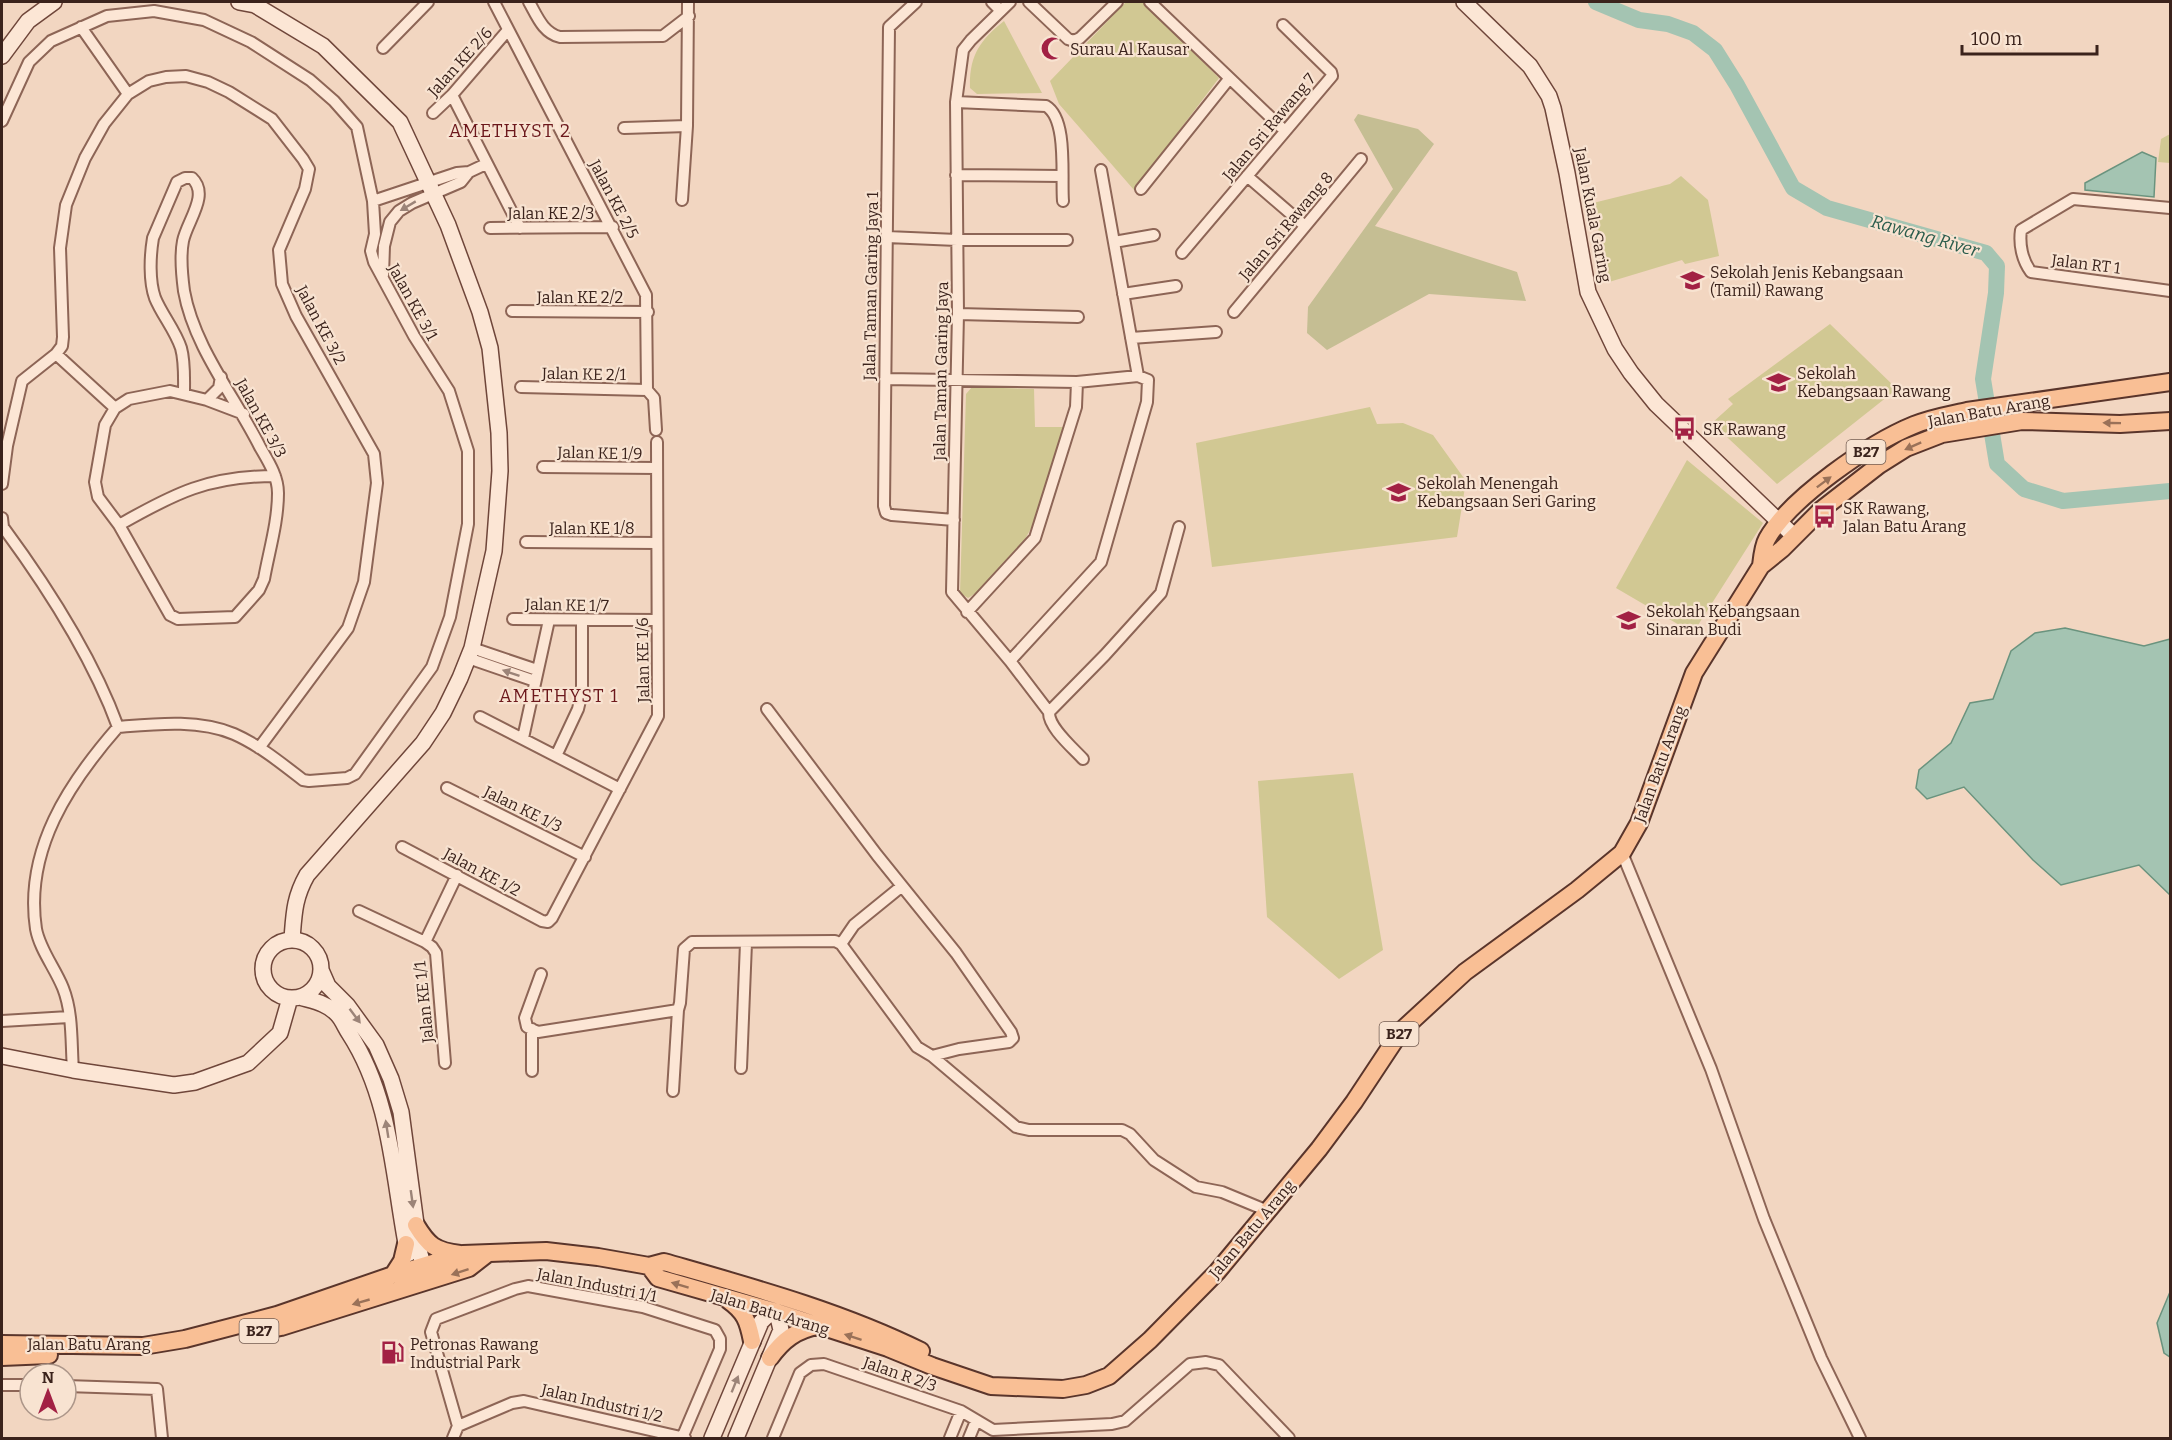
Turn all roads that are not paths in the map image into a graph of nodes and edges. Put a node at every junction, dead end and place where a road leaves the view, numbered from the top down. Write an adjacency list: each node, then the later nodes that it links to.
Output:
1 (54, 2): 20 (street)
2 (239, 2): 36 (street)
3 (428, 2): 19 (street)
4 (494, 2): 18 (street, Jalan KE 2/5)
5 (529, 2): 15 (street)
6 (688, 2): 15 (street)
7 (916, 2): 47 (street, Jalan Taman Garing Jaya 1)
8 (992, 2): 14 (street)
9 (1010, 2): 14 (street, Jalan Taman Garing Jaya)
10 (1029, 2): 11 (street)
11 (1117, 2)
12 (1150, 2): 21 (street)
13 (1464, 2): 85 (street, Jalan Kuala Garing)
14 (1000, 10): 24 (street, Jalan Taman Garing Jaya)
15 (689, 16): 27 (street)
16 (1283, 25): 29 (street, Jalan Sri Rawang 7)
17 (81, 27): 22 (street); 26 (street, Jalan KE 3/1); 39 (street, Jalan KE 3/1)
18 (508, 30): 23 (street, Jalan KE 2/6); 43 (street, Jalan KE 2/5)
19 (383, 48)
20 (2, 56)
21 (1229, 79): 29 (street); 37 (street)
22 (128, 94): 63 (street, Jalan KE 3/2); 105 (street, Jalan KE 3/2)
23 (452, 95): 25 (street, Jalan KE 2/6); 31 (street)
24 (956, 102): 33 (street, Jalan Taman Garing Jaya); 34 (street)
25 (433, 113)
26 (2, 121)
27 (687, 126): 28 (street); 38 (street)
28 (624, 128)
29 (1286, 131): 35 (street, Jalan Sri Rawang 7)
30 (1361, 159): 42 (street, Jalan Sri Rawang 8)
31 (486, 164): 36 (street); 45 (street)
32 (1101, 171): 50 (street)
33 (956, 175): 34 (street); 48 (street, Jalan Taman Garing Jaya)
34 (1061, 176): 40 (street)
35 (1248, 176): 42 (street); 51 (street, Jalan Sri Rawang 7)
36 (431, 189): 39 (street); 52 (street, one-way to 52); 97 (street)
37 (1141, 189)
38 (682, 200)
39 (373, 201): 52 (street, Jalan KE 3/1)
40 (1062, 201)
41 (2170, 208): 54 (street, Jalan RT 1)
42 (1305, 226): 58 (street, Jalan Sri Rawang 8)
43 (613, 227): 45 (street, Jalan KE 2/3); 57 (street, Jalan KE 2/5)
44 (490, 228): 45 (street, Jalan KE 2/3)
45 (520, 228)
46 (1154, 235): 50 (street)
47 (887, 237): 48 (street); 66 (street, Jalan Taman Garing Jaya 1)
48 (957, 240): 49 (street); 59 (street, Jalan Taman Garing Jaya)
49 (1067, 240)
50 (1114, 242): 55 (street)
51 (1182, 253)
52 (384, 281): 105 (street, Jalan KE 3/1)
53 (1176, 286): 55 (street)
54 (2170, 291)
55 (1123, 294): 62 (street)
56 (512, 311): 57 (street, Jalan KE 2/2)
57 (648, 312): 71 (street, Jalan KE 2/5)
58 (1234, 312)
59 (958, 314): 60 (street); 67 (street, Jalan Taman Garing Jaya)
60 (1078, 317)
61 (1216, 332): 62 (street)
62 (1131, 338): 64 (street)
63 (56, 354): 74 (street); 82 (street)
64 (1138, 376): 69 (street); 98 (street)
65 (221, 377): 72 (street, Jalan KE 3/3); 73 (street); 75 (street, Jalan KE 3/3)
66 (885, 379): 67 (street); 84 (street, Jalan Taman Garing Jaya 1)
67 (957, 380): 69 (street); 84 (street, Jalan Taman Garing Jaya)
68 (2170, 381): 85 (main road, Jalan Batu Arang / B27, one-way to 68)
69 (1077, 382): 92 (street)
70 (521, 387): 71 (street, Jalan KE 2/1)
71 (647, 390): 77 (street)
72 (184, 394): 73 (street); 74 (street)
73 (207, 400): 75 (street)
74 (115, 408): 86 (street, Jalan KE 3/3)
75 (244, 414): 81 (street, Jalan KE 3/3)
76 (2170, 421): 88 (main road, Jalan Batu Arang / B27, one-way to 88)
77 (656, 430)
78 (657, 442): 80 (street, Jalan KE 1/6)
79 (543, 467): 80 (street, Jalan KE 1/9)
80 (657, 468): 90 (street, Jalan KE 1/6)
81 (275, 476): 86 (street); 86 (street, Jalan KE 3/3)
82 (2, 484)
83 (2, 518): 103 (street)
84 (954, 519): 92 (street, Jalan Taman Garing Jaya)
85 (1780, 520): 88 (street, Jalan Kuala Garing); 91 (main road, Jalan Batu Arang / B27)
86 (119, 525)
87 (1179, 527): 101 (street)
88 (1794, 536): 91 (main road, Jalan Batu Arang / B27)
89 (526, 542): 90 (street, Jalan KE 1/8)
90 (657, 543): 96 (street, Jalan KE 1/6)
91 (1761, 566): 111 (main road, Jalan Batu Arang / B27)
92 (967, 612): 98 (street, Jalan Taman Garing Jaya)
93 (513, 619): 94 (street, Jalan KE 1/7)
94 (549, 620): 95 (street, Jalan KE 1/7); 99 (street)
95 (582, 620): 96 (street, Jalan KE 1/7); 106 (street)
96 (657, 620): 109 (street, Jalan KE 1/6)
97 (470, 653): 99 (street); 117 (street)
98 (1010, 661): 101 (street, Jalan Taman Garing Jaya)
99 (536, 676): 104 (street)
100 (767, 709): 114 (street)
101 (1049, 712): 107 (street, Jalan Taman Garing Jaya)
102 (480, 717): 104 (street)
103 (118, 727): 105 (street); 125 (street)
104 (523, 738): 106 (street)
105 (259, 748)
106 (556, 756): 109 (street)
107 (1083, 759)
108 (447, 788): 112 (street, Jalan KE 1/3)
109 (620, 789): 112 (street, Jalan KE 1/6)
110 (402, 847): 113 (street, Jalan KE 1/2)
111 (1622, 853): 135 (main road, Jalan Batu Arang / B27); 168 (street)
112 (585, 857): 116 (street, Jalan KE 1/6)
113 (457, 875): 116 (street, Jalan KE 1/2); 118 (street, Jalan KE 1/1)
114 (902, 886): 120 (street); 129 (street)
115 (359, 911): 118 (street, Jalan KE 1/1)
116 (548, 922)
117 (292, 939): 121 (street); 123 (street)
118 (425, 942): 130 (street, Jalan KE 1/1)
119 (746, 943): 120 (street); 124 (street); 131 (street)
120 (842, 944): 129 (street)
121 (321, 970): 123 (street); 136 (street, one-way to 136)
122 (541, 974): 127 (street)
123 (295, 997): 132 (street); 137 (street, one-way to 123)
124 (678, 1010): 127 (street); 134 (street)
125 (69, 1017): 126 (street); 132 (street)
126 (2, 1021)
127 (532, 1029): 133 (street)
128 (2, 1056): 132 (street)
129 (932, 1056): 135 (street)
130 (445, 1063)
131 (741, 1068)
132 (74, 1070)
133 (532, 1071)
134 (674, 1091)
135 (1268, 1210): 152 (main road, Jalan Batu Arang / B27)
136 (416, 1225): 138 (main road); 142 (street)
137 (406, 1244): 141 (main road); 142 (street)
138 (463, 1254): 139 (main road, Jalan Batu Arang / B27); 142 (main road, Jalan Batu Arang / B27)
139 (487, 1254): 140 (main road, Jalan Batu Arang / B27); 142 (main road, Jalan Batu Arang / B27, one-way to 142)
140 (649, 1266): 143 (main road); 144 (main road, Jalan Batu Arang / B27, one-way to 140)
141 (393, 1275): 142 (main road, Jalan Batu Arang / B27); 149 (main road, Jalan Batu Arang / B27)
142 (420, 1275): 150 (main road, Jalan Batu Arang / B27, one-way to 150)
143 (760, 1290): 145 (main road); 146 (main road)
144 (726, 1298): 146 (main road, Jalan Batu Arang / B27); 148 (main road)
145 (801, 1304): 146 (main road); 152 (main road)
146 (777, 1312): 147 (main road, Jalan Batu Arang / B27); 148 (street); 151 (street)
147 (818, 1326): 151 (main road); 152 (main road, Jalan Batu Arang / B27, one-way to 147)
148 (752, 1341): 162 (street, one-way to 148)
149 (2, 1344)
150 (2, 1357)
151 (770, 1358): 163 (street)
152 (954, 1372)
153 (2, 1385): 154 (street)
154 (18, 1385)
155 (78, 1386): 159 (street)
156 (961, 1410): 157 (street, Jalan R 2/3); 164 (street, Jalan R 2/3); 165 (street)
157 (976, 1421): 166 (street); 167 (street, Jalan R 2/3)
158 (458, 1426): 160 (street); 161 (street, Jalan Industri 1/2); 161 (street, Jalan Industri 1/1)
159 (162, 1438)
160 (453, 1438)
161 (683, 1438)
162 (712, 1438)
163 (736, 1438)
164 (772, 1438)
165 (950, 1438)
166 (969, 1438)
167 (1289, 1438)
168 (1860, 1438)

